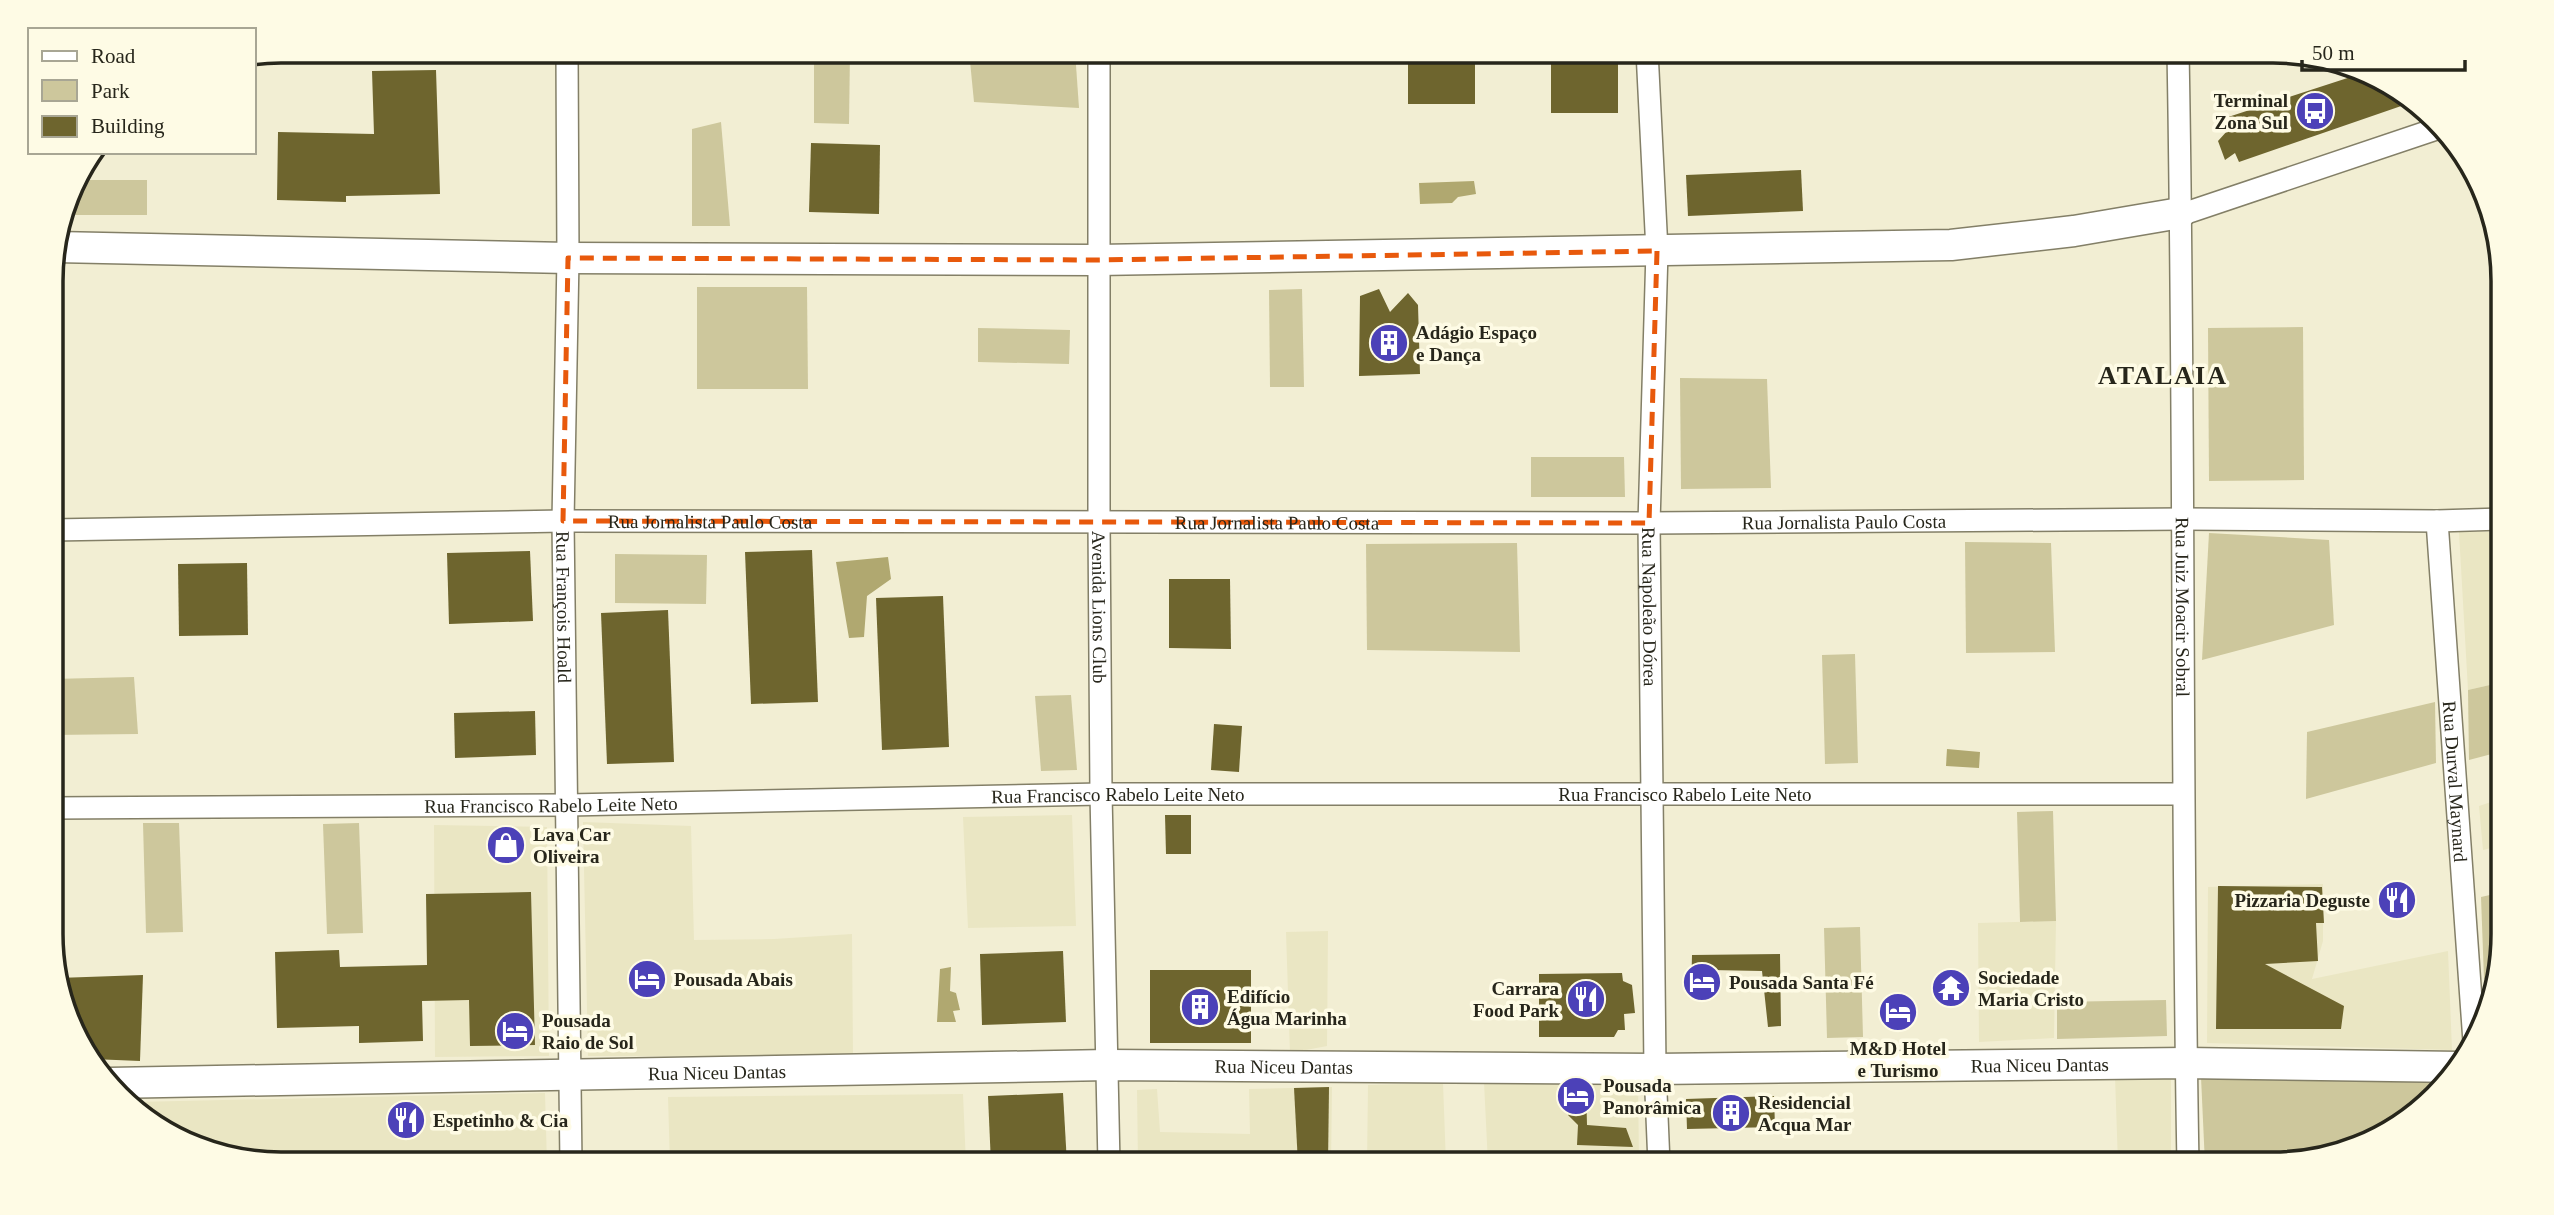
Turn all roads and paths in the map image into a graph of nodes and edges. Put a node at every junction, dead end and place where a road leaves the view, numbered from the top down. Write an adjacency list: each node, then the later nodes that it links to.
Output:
1 (568, 63): 9 (street, Rua François Hoald)
2 (1099, 63): 10 (street, Avenida Lions Club)
3 (1648, 63): 8 (street, Rua Napoleão Dórea)
4 (2178, 63): 6 (street, Rua Juiz Moacir Sobral)
5 (2430, 131): 6 (street)
6 (2180, 213): 8 (street); 11 (street, Rua Juiz Moacir Sobral)
7 (66, 247): 9 (street)
8 (1657, 251): 10 (street); 16 (street, Rua Napoleão Dórea)
9 (568, 258): 10 (street); 13 (street, Rua François Hoald)
10 (1098, 260): 14 (street, Avenida Lions Club)
11 (2184, 519): 15 (street, Rua Jornalista Paulo Costa); 16 (street, Rua Jornalista Paulo Costa); 20 (street, Rua Juiz Moacir Sobral)
12 (2491, 519): 15 (street, Rua Jornalista Paulo Costa)
13 (563, 521): 14 (street, Rua Jornalista Paulo Costa); 17 (street, Rua Jornalista Paulo Costa); 21 (street, Rua François Hoald)
14 (1099, 521): 16 (street, Rua Jornalista Paulo Costa); 19 (street, Avenida Lions Club)
15 (2437, 521): 23 (street, Rua Durval Maynard)
16 (1649, 523): 18 (street, Rua Napoleão Dórea)
17 (63, 530)
18 (1653, 793): 19 (street, Rua Francisco Rabelo Leite Neto); 20 (street, Rua Francisco Rabelo Leite Neto); 27 (street, Rua Napoleão Dórea)
19 (1101, 794): 21 (street, Rua Francisco Rabelo Leite Neto); 25 (street, Avenida Lions Club)
20 (2183, 794): 24 (street, Rua Juiz Moacir Sobral)
21 (568, 805): 22 (street, Rua Francisco Rabelo Leite Neto); 28 (street, Rua François Hoald)
22 (63, 808)
23 (2473, 1021)
24 (2186, 1063): 26 (street, Rua Niceu Dantas); 27 (street, Rua Niceu Dantas); 33 (street, Rua Juiz Moacir Sobral)
25 (1108, 1065): 27 (street, Rua Niceu Dantas); 28 (street, Rua Niceu Dantas); 31 (street, Avenida Lions Club)
26 (2446, 1067)
27 (1655, 1069): 32 (street, Rua Napoleão Dórea)
28 (570, 1074): 29 (street, Rua Niceu Dantas); 30 (street, Rua François Hoald)
29 (122, 1083)
30 (571, 1152)
31 (1109, 1152)
32 (1658, 1152)
33 (2188, 1152)

